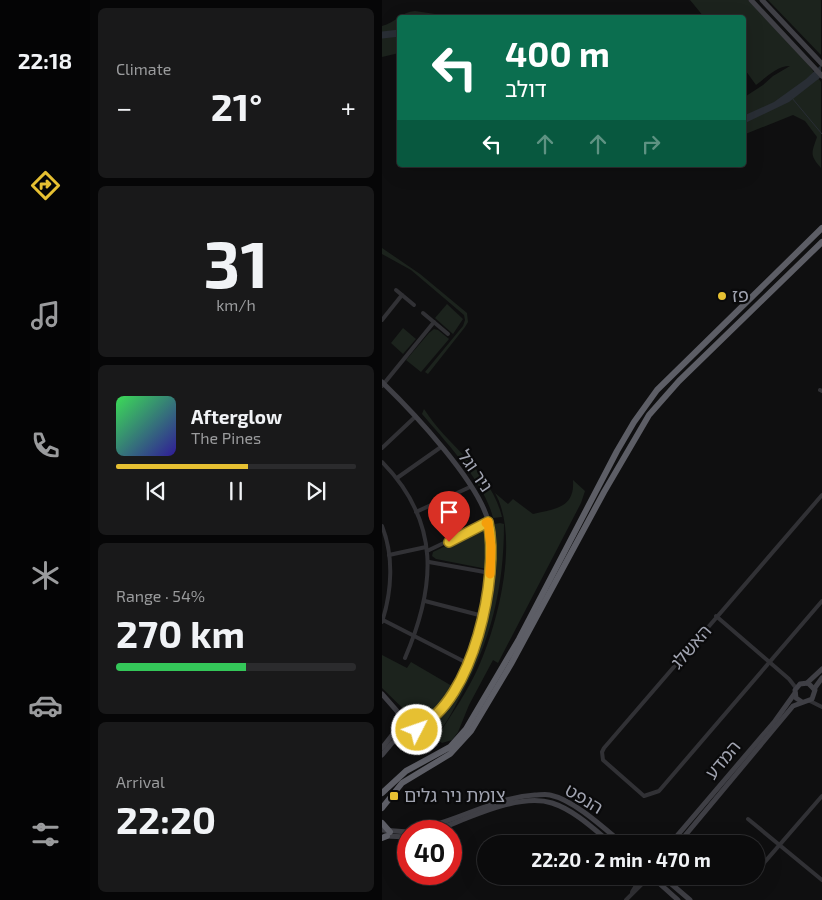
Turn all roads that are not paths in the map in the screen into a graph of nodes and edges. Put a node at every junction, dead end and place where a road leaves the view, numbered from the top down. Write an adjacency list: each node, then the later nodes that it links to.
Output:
1 (751, 0): 4 (street)
2 (762, 0): 3 (street)
3 (822, 64)
4 (822, 76)
5 (822, 228): 57 (highway)
6 (822, 242): 59 (highway)
7 (396, 290): 8 (street)
8 (402, 295): 9 (street); 11 (street)
9 (414, 305)
10 (423, 313): 12 (street)
11 (382, 320)
12 (434, 322): 13 (street); 14 (street)
13 (448, 334)
14 (383, 384): 15 (street, ניר וגל)
15 (415, 417): 16 (street, ניר וגל); 17 (street)
16 (441, 447): 19 (street); 20 (street, ניר וגל)
17 (382, 448)
18 (382, 462): 19 (street)
19 (397, 478): 22 (street)
20 (470, 488): 22 (street); 23 (street, ניר וגל)
21 (822, 494): 32 (street, האשלג)
22 (416, 512): 25 (street)
23 (488, 522): 25 (street); 28 (street, ניר וגל)
24 (382, 526): 26 (street)
25 (427, 549): 26 (street); 27 (street)
26 (389, 555): 33 (street)
27 (429, 562): 28 (street); 29 (street)
28 (490, 572): 31 (street, ניר וגל)
29 (425, 601): 31 (street); 34 (street)
30 (822, 601): 36 (street)
31 (483, 616): 37 (street, ניר וגל)
32 (716, 616): 36 (street); 36 (street, האשלג)
33 (382, 621): 34 (street)
34 (415, 636): 35 (street); 37 (street)
35 (406, 658)
36 (770, 662): 40 (street)
37 (468, 663): 52 (street, ניר וגל)
38 (822, 669): 41 (street)
39 (822, 678): 43 (street)
40 (789, 679): 42 (street); 44 (street)
41 (807, 683): 42 (street); 43 (street)
42 (800, 684): 44 (street)
43 (814, 689): 46 (street)
44 (795, 691): 48 (street); 68 (street, המדע)
45 (382, 694): 50 (street)
46 (814, 696): 47 (street); 49 (street)
47 (810, 701): 48 (street); 49 (street)
48 (802, 702): 69 (street, המדע)
49 (821, 706)
50 (404, 719): 51 (street); 52 (street)
51 (400, 725): 53 (street); 54 (street)
52 (418, 727): 53 (street)
53 (405, 734): 54 (street)
54 (390, 741): 55 (street); 56 (street)
55 (382, 748)
56 (382, 755)
57 (384, 790)
58 (822, 796): 70 (street)
59 (382, 808)
60 (748, 819): 70 (street)
61 (452, 820): 67 (street, הנפט)
62 (462, 821): 66 (street, הנפט)
63 (382, 822): 65 (highway)
64 (382, 830): 65 (street, הנפט)
65 (385, 835)
66 (600, 835)
67 (612, 835)
68 (678, 835)
69 (686, 835)
70 (779, 844): 71 (street); 72 (street)
71 (765, 861)
72 (822, 880)
73 (636, 885): 77 (street)
74 (641, 885): 77 (street)
75 (660, 885): 79 (street)
76 (673, 885): 80 (street)
77 (630, 896): 78 (street)
78 (626, 900)
79 (678, 900)
80 (690, 900)

